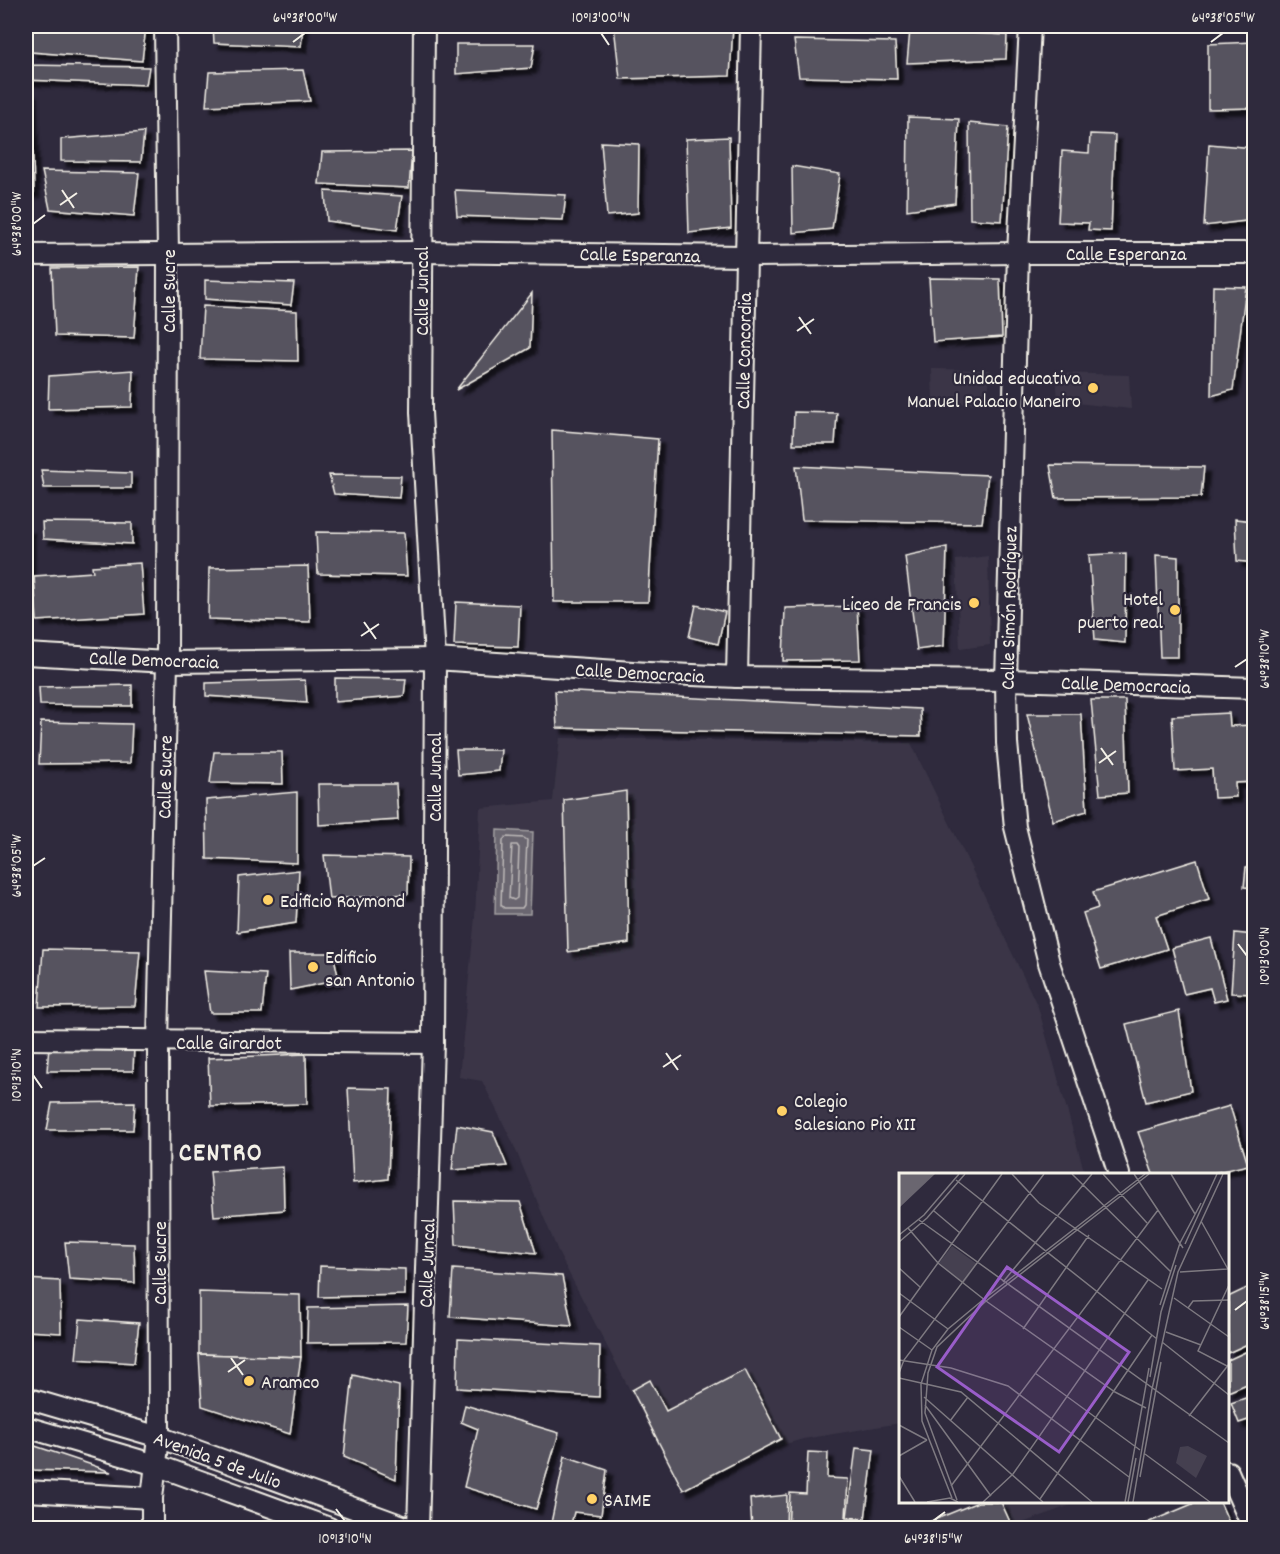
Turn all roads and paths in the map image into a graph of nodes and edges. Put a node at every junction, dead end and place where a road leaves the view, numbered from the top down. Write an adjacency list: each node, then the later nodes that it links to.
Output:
1 (165, 26): 7 (street, Calle Sucre)
2 (424, 26): 5 (street, Calle Juncal)
3 (751, 26): 10 (street, Calle Concordia)
4 (1030, 26): 6 (street, Calle Simón Rodríguez)
5 (421, 252): 7 (street, Calle Esperanza); 10 (street, Calle Esperanza); 12 (street, Calle Juncal)
6 (1018, 253): 8 (street, Calle Esperanza); 10 (street, Calle Esperanza); 15 (street, Calle Simón Rodríguez)
7 (168, 254): 9 (street, Calle Esperanza); 13 (street, Calle Sucre)
8 (1254, 254)
9 (26, 255)
10 (745, 256): 14 (street, Calle Concordia)
11 (26, 654): 13 (street, Calle Democracia)
12 (435, 659): 13 (street, Calle Democracia); 14 (street, Calle Democracia); 19 (street, Calle Juncal)
13 (166, 662): 18 (street, Calle Sucre)
14 (737, 677): 15 (street, Calle Democracia)
15 (1006, 680): 16 (street, Calle Democracia); 20 (street, Calle Simón Rodríguez)
16 (1254, 688)
17 (26, 1039): 18 (street, Calle Girardot)
18 (158, 1042): 19 (street, Calle Girardot); 23 (street, Calle Sucre)
19 (433, 1043): 31 (street, Calle Juncal)
20 (1119, 1173)
21 (26, 1398): 23 (street, Avenida 5 de Julio)
22 (26, 1427): 24 (street, Avenida 5 de Julio)
23 (159, 1437): 24 (street, Calle Sucre); 30 (street, Avenida 5 de Julio)
24 (156, 1465): 27 (street, Calle Sucre); 29 (street, Avenida 5 de Julio)
25 (1229, 1476): 32 (street)
26 (26, 1491): 27 (street)
27 (152, 1498): 28 (street, Calle Sucre)
28 (152, 1528)
29 (329, 1528)
30 (408, 1528)
31 (418, 1528)
32 (1253, 1528)

